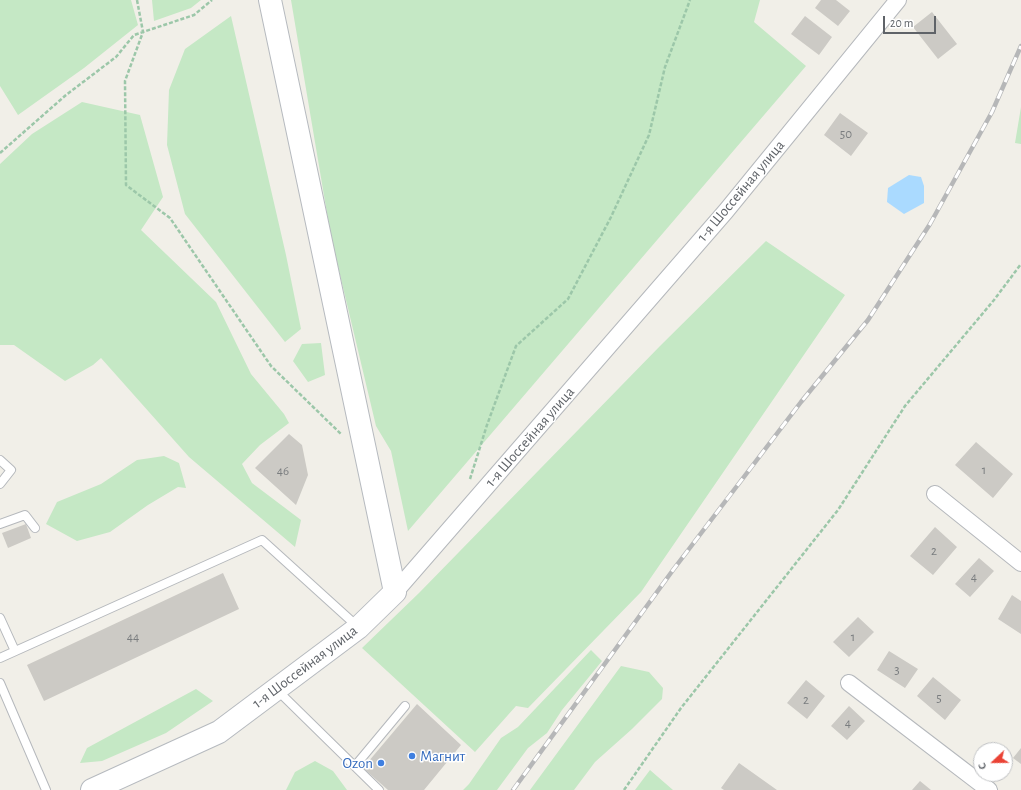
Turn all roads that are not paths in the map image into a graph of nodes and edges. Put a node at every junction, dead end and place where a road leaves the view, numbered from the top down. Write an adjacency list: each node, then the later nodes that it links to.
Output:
1 (270, 0): 9 (street)
2 (898, 0): 9 (street, 1-я Шоссейная улица)
3 (0, 460): 4 (lane)
4 (0, 484)
5 (935, 494): 8 (street)
6 (0, 524): 7 (lane)
7 (35, 528)
8 (1021, 563)
9 (395, 592): 11 (street, 1-я Шоссейная улица)
10 (0, 618): 12 (lane)
11 (358, 628): 12 (lane); 16 (street, 1-я Шоссейная улица)
12 (15, 651): 13 (lane)
13 (0, 658)
14 (0, 683): 19 (lane)
15 (849, 684): 22 (street)
16 (276, 689): 18 (lane); 20 (street, 1-я Шоссейная улица)
17 (405, 706): 18 (lane)
18 (355, 766): 21 (lane)
19 (46, 790)
20 (92, 790)
21 (379, 790)
22 (989, 790)

